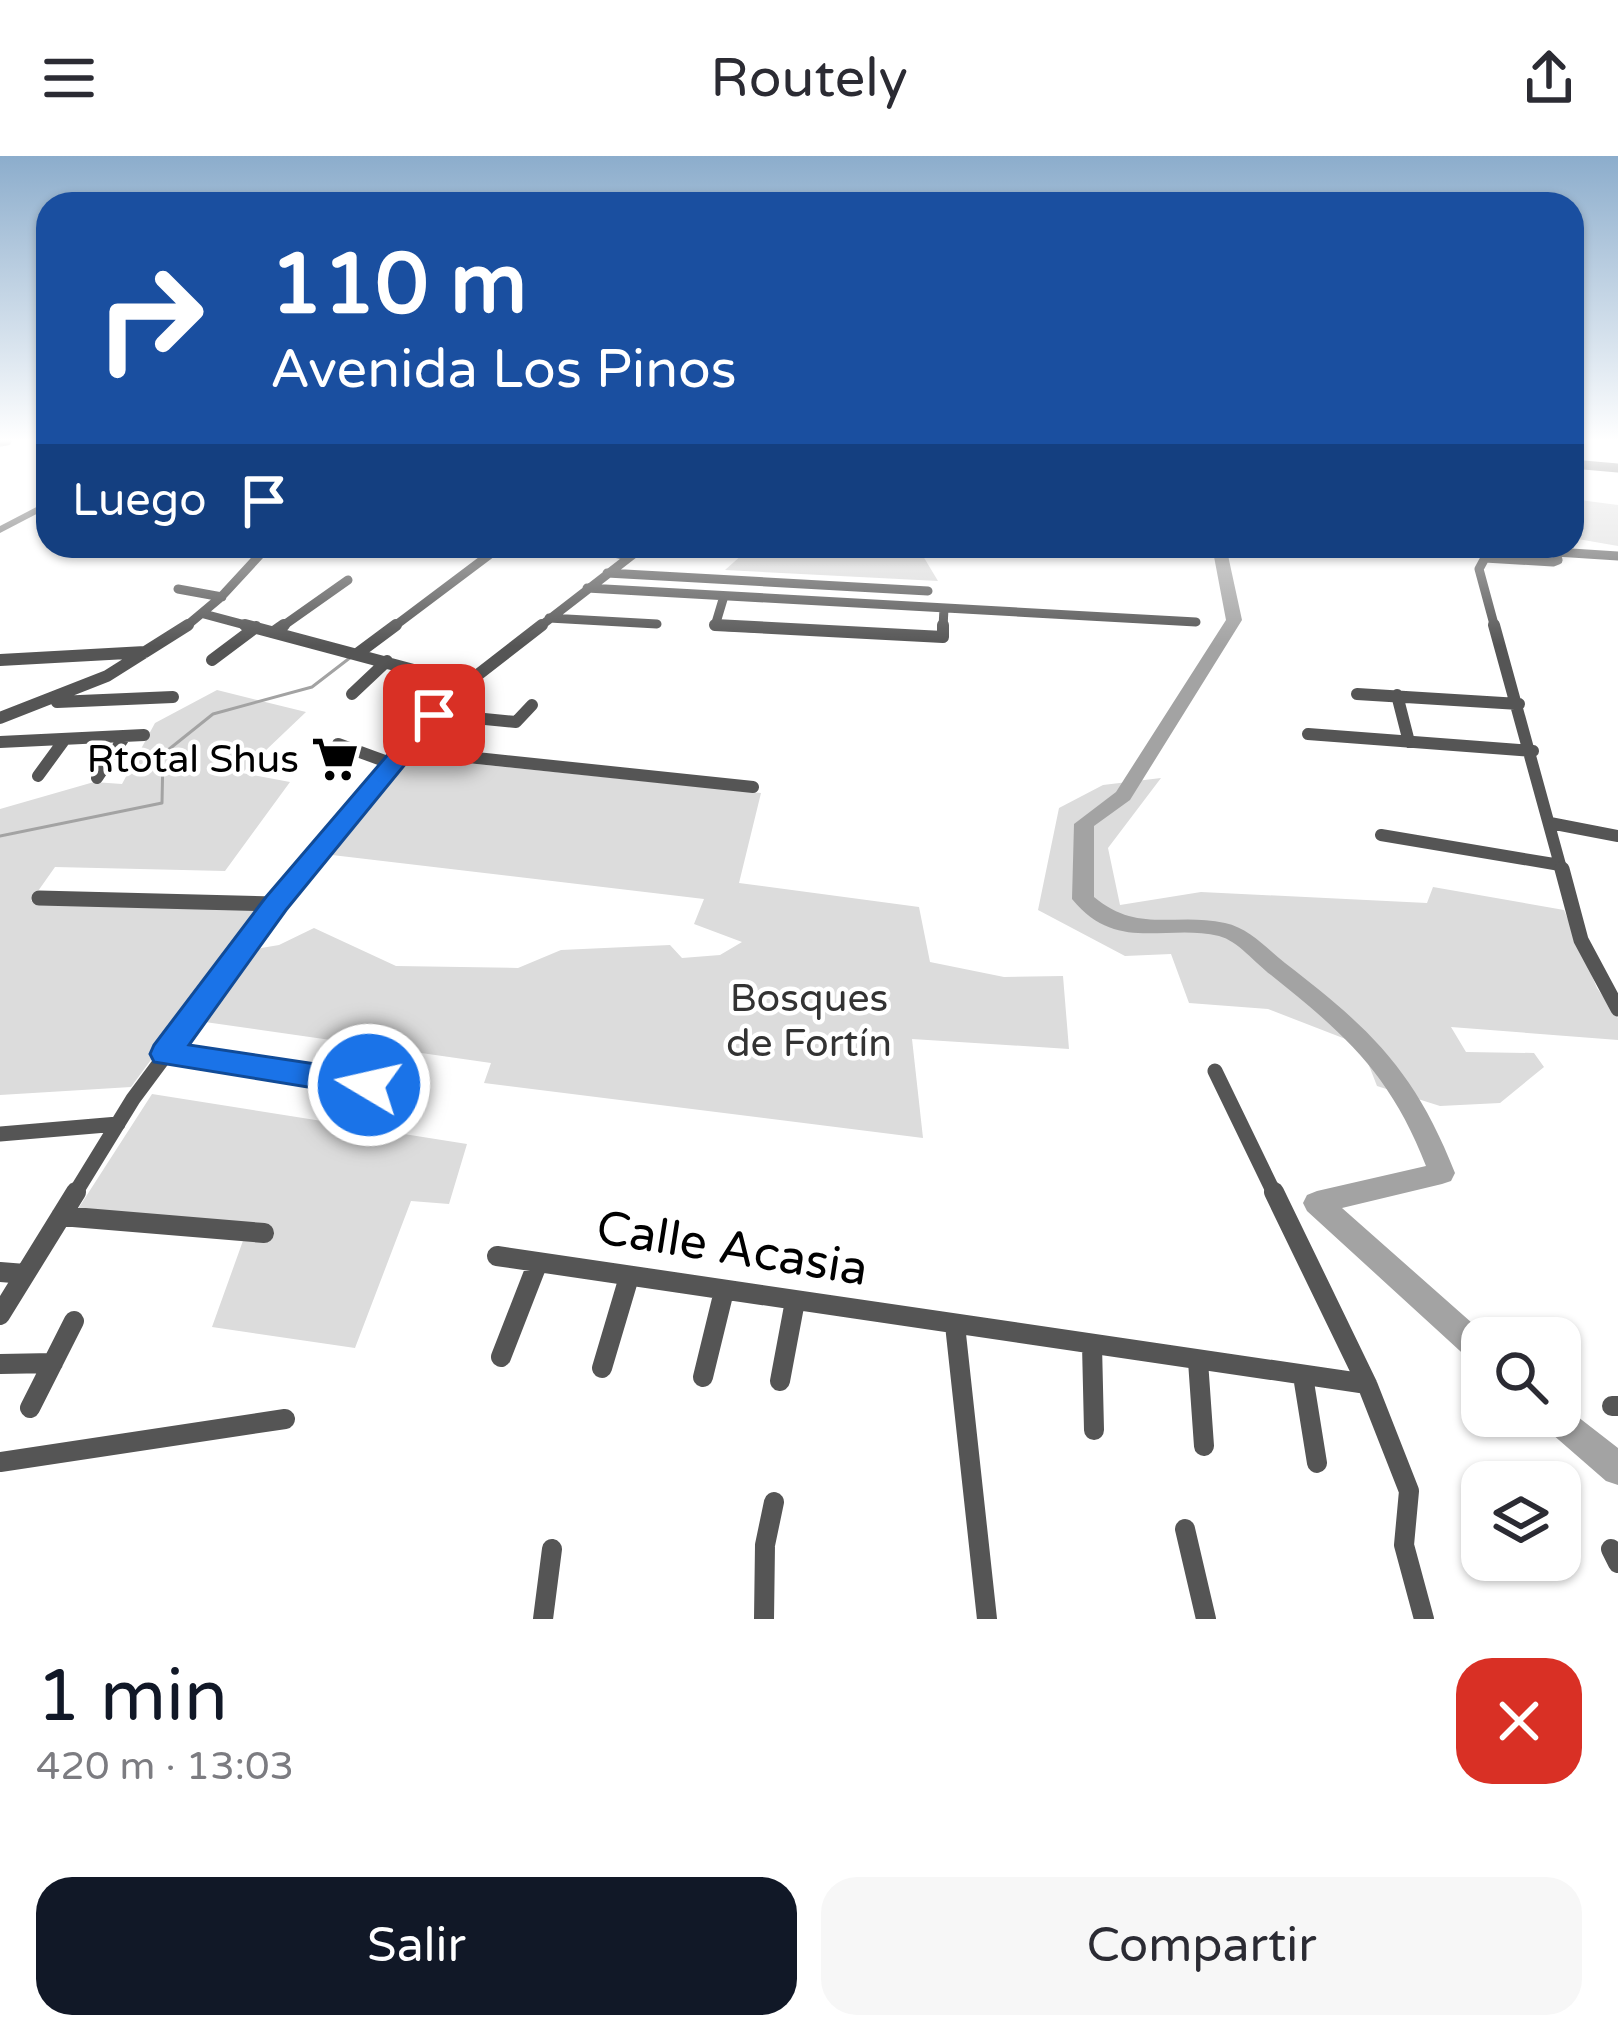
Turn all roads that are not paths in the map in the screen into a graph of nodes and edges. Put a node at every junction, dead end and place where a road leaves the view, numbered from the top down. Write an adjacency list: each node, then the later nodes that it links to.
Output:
1 (36, 510): 2 (street)
2 (0, 530)
3 (1584, 554): 4 (street)
4 (1618, 556)
5 (257, 558): 15 (street)
6 (486, 558): 26 (street)
7 (626, 558): 9 (street)
8 (1493, 558): 36 (street)
9 (607, 573): 11 (street); 13 (street)
10 (349, 580): 24 (street)
11 (587, 588): 14 (street); 19 (street)
12 (178, 589): 15 (street)
13 (928, 591)
14 (724, 596): 16 (street); 23 (street)
15 (222, 597): 18 (street)
16 (808, 601): 17 (street); 23 (street)
17 (944, 608): 20 (street); 23 (street)
18 (204, 614): 22 (street); 25 (street)
19 (548, 618): 21 (street); 30 (street)
20 (1196, 622)
21 (657, 624)
22 (256, 627): 24 (street); 28 (street)
23 (800, 630)
24 (274, 632): 26 (street)
25 (149, 652): 27 (street); 35 (street)
26 (357, 654): 29 (street)
27 (0, 660)
28 (212, 660)
29 (387, 661): 30 (street); 31 (street)
30 (466, 684): 38 (street)
31 (352, 694)
32 (1357, 694): 33 (street)
33 (1397, 695): 36 (street); 45 (street)
34 (173, 698): 35 (street)
35 (57, 702): 39 (street)
36 (1520, 704): 47 (street)
37 (532, 705): 38 (street)
38 (434, 715): 48 (street)
39 (0, 718)
40 (1308, 734): 45 (street)
41 (145, 735): 42 (street)
42 (125, 736): 43 (street); 50 (street)
43 (64, 739): 44 (street); 49 (street)
44 (0, 742)
45 (1409, 742): 47 (street)
46 (338, 744): 48 (street)
47 (1533, 751): 52 (street)
48 (395, 757): 51 (street); 57 (street)
49 (38, 776)
50 (97, 778)
51 (753, 787)
52 (1550, 823): 54 (street); 55 (street)
53 (1381, 835): 55 (street)
54 (1618, 836)
55 (1561, 865): 58 (street)
56 (39, 898): 57 (street)
57 (276, 904): 59 (street)
58 (1618, 1009)
59 (166, 1054): 61 (street); 62 (street)
60 (1215, 1071): 85 (street)
61 (369, 1085)
62 (118, 1124): 63 (street); 64 (street)
63 (0, 1134)
64 (61, 1216): 65 (street); 69 (street)
65 (264, 1233)
66 (497, 1256): 67 (street, Calle Acasia)
67 (538, 1262): 70 (street, Calle Acasia); 77 (street)
68 (0, 1272): 69 (street)
69 (25, 1274): 73 (street)
70 (629, 1277): 71 (street, Calle Acasia); 81 (street)
71 (724, 1291): 72 (street, Calle Acasia); 83 (street)
72 (795, 1301): 75 (street, Calle Acasia); 84 (street)
73 (0, 1316)
74 (74, 1321): 79 (street)
75 (955, 1325): 76 (street, Calle Acasia); 97 (street)
76 (1092, 1345): 78 (street, Calle Acasia); 88 (street)
77 (501, 1357)
78 (1198, 1361): 82 (street, Calle Acasia); 89 (street)
79 (53, 1363): 80 (street); 86 (street)
80 (0, 1364)
81 (602, 1368)
82 (1303, 1376): 85 (street, Calle Acasia); 91 (street)
83 (704, 1377)
84 (780, 1381)
85 (1367, 1384): 99 (street)
86 (30, 1408)
87 (285, 1419): 90 (street)
88 (1094, 1430)
89 (1204, 1446)
90 (0, 1462)
91 (1317, 1463)
92 (774, 1502): 96 (street)
93 (1185, 1529): 98 (street)
94 (552, 1549): 95 (street)
95 (543, 1619)
96 (764, 1619)
97 (987, 1619)
98 (1206, 1619)
99 (1424, 1619)

